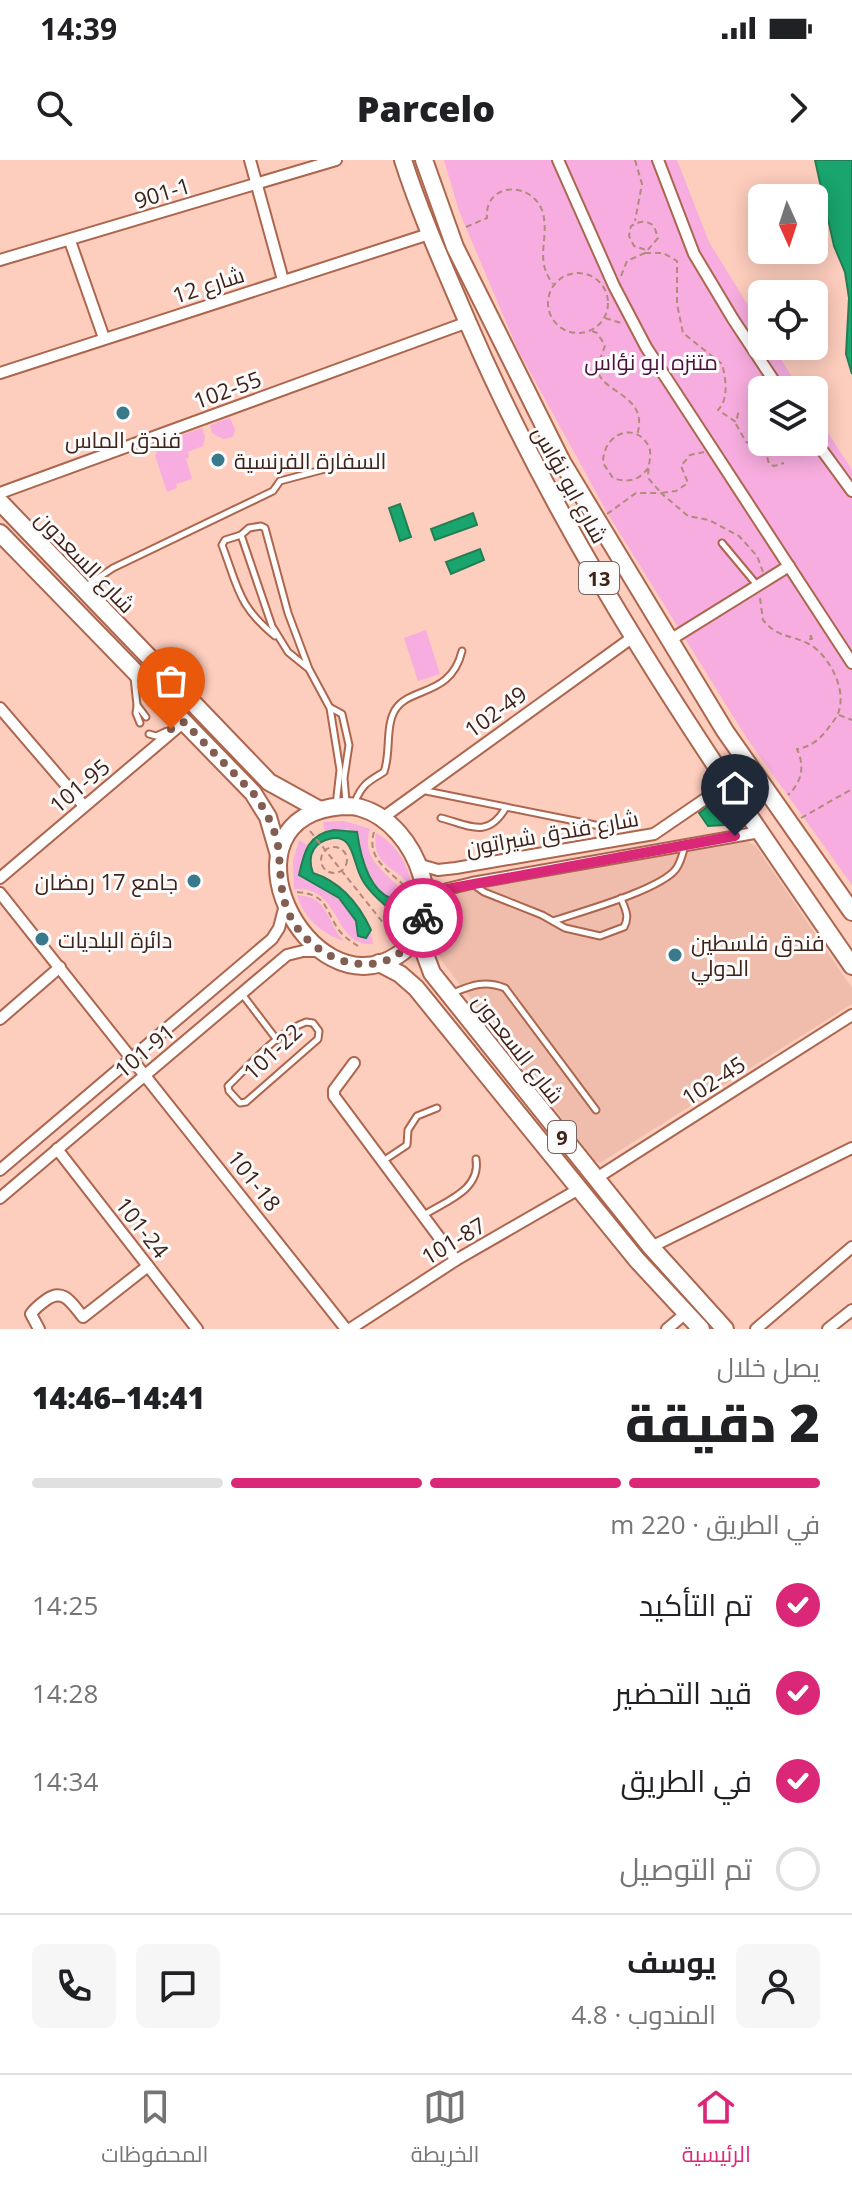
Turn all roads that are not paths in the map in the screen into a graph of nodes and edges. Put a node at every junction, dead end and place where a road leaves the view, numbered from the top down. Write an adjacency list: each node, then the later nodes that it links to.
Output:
1 (250, 160): 7 (street)
2 (336, 160): 7 (street, 901-1)
3 (403, 160): 8 (main road, شارع ابو نؤاس / 13)
4 (424, 160): 29 (main road, شارع ابو نؤاس / 13)
5 (558, 160): 24 (street)
6 (658, 160): 15 (street)
7 (256, 184): 9 (street, 901-1); 11 (street)
8 (429, 234): 11 (street, شارع 12); 12 (main road, شارع ابو نؤاس / 13)
9 (70, 241): 10 (street, 901-1); 13 (street)
10 (0, 260)
11 (283, 280): 13 (street, شارع 12)
12 (468, 322): 19 (street, 102-55); 27 (main road, شارع ابو نؤاس / 13)
13 (104, 338): 14 (street, شارع 12)
14 (0, 373)
15 (771, 376)
16 (826, 456): 18 (street)
17 (325, 469): 26 (lane)
18 (852, 491)
19 (0, 493)
20 (0, 502): 26 (main road, شارع السعدون)
21 (0, 533): 33 (main road, شارع السعدون)
22 (241, 535): 28 (lane); 28 (lane); 32 (lane)
23 (722, 543): 25 (lane)
24 (789, 566): 25 (street); 31 (street)
25 (761, 584): 29 (street)
26 (82, 589): 48 (main road, شارع السعدون)
27 (633, 637): 43 (main road, شارع ابو نؤاس / 13); 45 (street, 102-49)
28 (279, 639): 32 (lane)
29 (670, 640): 41 (main road, شارع ابو نؤاس / 13)
30 (462, 651): 47 (lane)
31 (852, 663)
32 (309, 669): 36 (lane)
33 (135, 672): 34 (lane); 38 (main road, شارع السعدون)
34 (137, 705): 37 (lane); 39 (lane)
35 (0, 708): 46 (street)
36 (330, 708): 42 (lane); 42 (lane)
37 (146, 717)
38 (184, 722): 40 (lane); 46 (street, 101-95); 57 (main road, شارع السعدون)
39 (140, 723)
40 (149, 734)
41 (737, 749): 43 (main road); 67 (main road, شارع ابو نؤاس / 13)
42 (342, 764): 47 (lane); 47 (lane)
43 (715, 766): 44 (main road, شارع ابو نؤاس / 13)
44 (727, 784): 53 (main road, شارع ابو نؤاس / 13); 54 (street, شارع فندق شيراتون)
45 (420, 790): 49 (lane); 51 (street, 102-49)
46 (84, 806): 61 (street, 101-95)
47 (345, 806): 48 (main road); 51 (main road)
48 (318, 809): 57 (main road)
49 (505, 809): 50 (lane); 52 (lane)
50 (441, 818)
51 (378, 824): 59 (main road)
52 (605, 827)
53 (760, 832): 55 (street); 72 (main road, شارع ابو نؤاس / 13)
54 (654, 834): 56 (street); 58 (street, شارع فندق شيراتون)
55 (685, 844): 56 (street); 65 (lane)
56 (658, 849): 60 (street)
57 (279, 855): 64 (main road, شارع السعدون)
58 (507, 860): 59 (street, شارع فندق شيراتون); 60 (street)
59 (417, 864): 66 (main road)
60 (511, 876): 62 (street)
61 (0, 878)
62 (472, 883): 66 (street); 68 (lane)
63 (0, 893): 73 (street, 101-18)
64 (289, 898): 70 (main road); 79 (street, 101-91)
65 (621, 898): 68 (lane); 68 (lane)
66 (420, 899): 69 (main road)
67 (852, 912)
68 (553, 921)
69 (417, 933): 71 (main road); 75 (main road, شارع السعدون / 9)
70 (322, 951): 71 (main road); 74 (street, 101-91)
71 (379, 963): 90 (main road, شارع السعدون / 9)
72 (852, 966)
73 (60, 967): 77 (street); 79 (street, 101-18)
74 (242, 994): 78 (lane, 101-22); 81 (street, 101-91)
75 (448, 994): 83 (lane); 89 (main road, شارع السعدون / 9)
76 (852, 1015): 89 (street, 102-45)
77 (0, 1019)
78 (277, 1040): 78 (lane, 101-22)
79 (131, 1056): 81 (street, 101-18); 88 (street, 101-91)
80 (354, 1063): 87 (street)
81 (146, 1075): 85 (street, 101-91); 103 (street, 101-18)
82 (437, 1108): 87 (lane)
83 (596, 1110)
84 (852, 1148): 93 (street)
85 (57, 1149): 91 (street, 101-91); 96 (street, 101-24)
86 (476, 1159): 92 (lane)
87 (383, 1161): 92 (street)
88 (0, 1170)
89 (595, 1179): 93 (main road, شارع السعدون / 9)
90 (579, 1189): 95 (street, 101-87); 98 (main road, شارع السعدون / 9)
91 (0, 1198)
92 (423, 1216): 95 (street)
93 (651, 1247): 106 (main road, شارع السعدون / 9)
94 (852, 1247): 107 (street)
95 (456, 1260): 103 (street, 101-87)
96 (148, 1266): 99 (street); 102 (street, 101-24)
97 (852, 1310): 108 (street)
98 (686, 1313): 104 (street); 105 (main road, شارع السعدون / 9)
99 (83, 1317): 100 (street); 101 (street)
100 (39, 1329)
101 (92, 1329)
102 (197, 1329)
103 (348, 1329)
104 (667, 1329)
105 (701, 1329)
106 (725, 1329)
107 (756, 1329)
108 (828, 1329)

